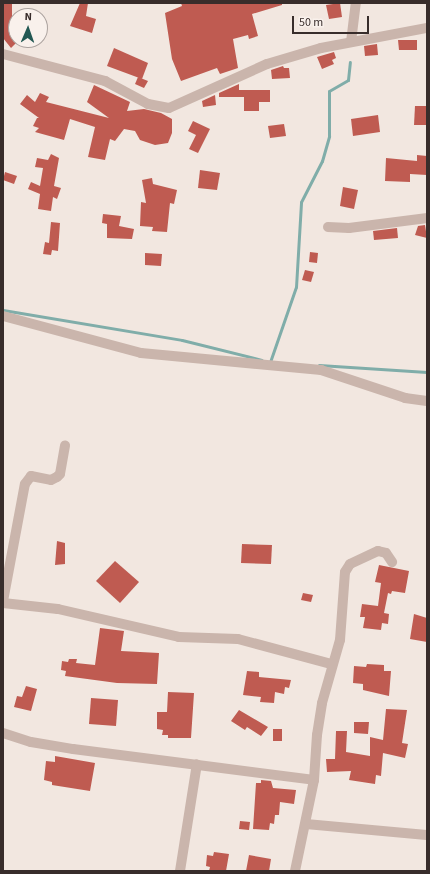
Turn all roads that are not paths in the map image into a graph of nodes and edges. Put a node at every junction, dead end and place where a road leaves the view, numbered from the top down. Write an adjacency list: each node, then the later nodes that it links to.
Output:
1 (356, 3): 3 (street)
2 (427, 28): 3 (street)
3 (351, 42): 4 (street)
4 (3, 54)
5 (427, 218): 6 (street)
6 (328, 227)
7 (3, 316): 8 (street)
8 (427, 401)
9 (65, 445): 11 (street)
10 (392, 562): 12 (street)
11 (3, 602): 12 (street)
12 (331, 664): 15 (street)
13 (3, 733): 14 (street)
14 (197, 764): 15 (street); 18 (street)
15 (314, 780): 16 (street)
16 (306, 824): 17 (street); 19 (street)
17 (427, 835)
18 (180, 871)
19 (295, 871)

